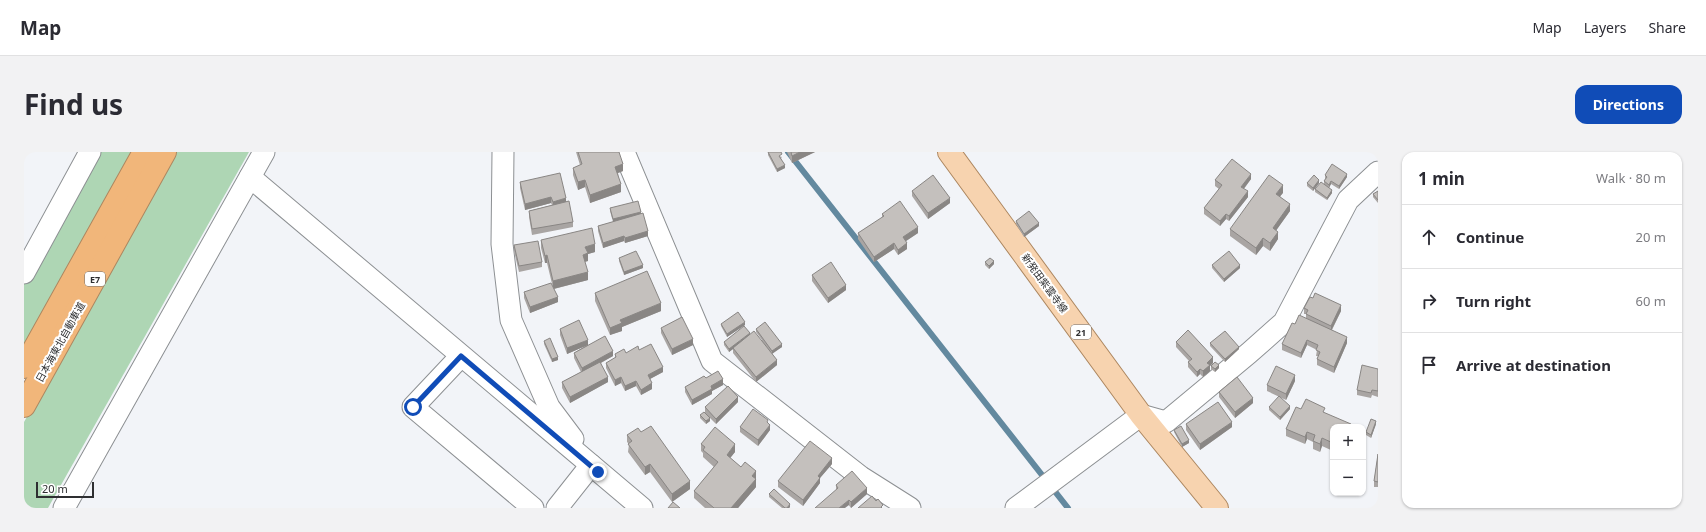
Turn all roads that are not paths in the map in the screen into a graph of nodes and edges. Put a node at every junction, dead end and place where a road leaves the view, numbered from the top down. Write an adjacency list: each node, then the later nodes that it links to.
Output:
1 (90, 152): 10 (street)
2 (144, 152): 12 (highway, 日本海東北自動車道 / E7)
3 (165, 152): 13 (highway, 日本海東北自動車道 / E7)
4 (264, 152): 9 (street)
5 (503, 152): 15 (street)
6 (624, 152): 20 (street)
7 (949, 152): 14 (main road, 新発田紫雲寺線 / 21)
8 (1378, 172): 14 (street)
9 (250, 177): 11 (street); 16 (street)
10 (24, 273)
11 (461, 356): 15 (street); 17 (street)
12 (24, 367)
13 (24, 406)
14 (1141, 415): 21 (street); 22 (main road, 新発田紫雲寺線 / 21)
15 (594, 468): 18 (street); 19 (street)
16 (64, 508)
17 (533, 508)
18 (557, 508)
19 (642, 508)
20 (910, 508)
21 (1016, 508)
22 (1217, 508)

